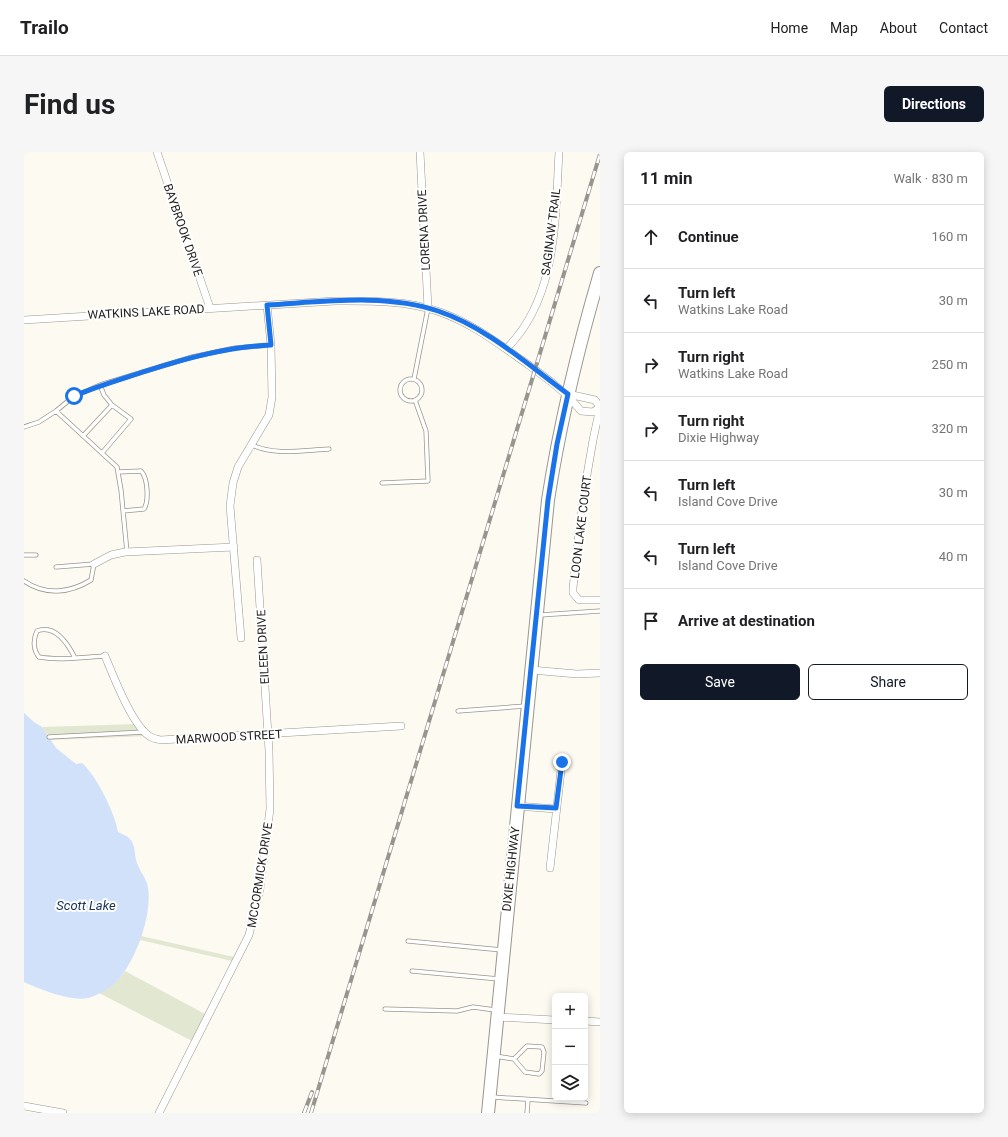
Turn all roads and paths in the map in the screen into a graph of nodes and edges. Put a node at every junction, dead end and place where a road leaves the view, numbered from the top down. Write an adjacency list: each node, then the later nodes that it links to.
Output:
1 (157, 152): 6 (street, BAYBROOK DRIVE)
2 (420, 152): 7 (street, LORENA DRIVE)
3 (559, 152): 10 (street, SAGINAW TRAIL)
4 (600, 273): 13 (main road, DIXIE HIGHWAY)
5 (267, 305): 6 (street, WATKINS LAKE ROAD); 7 (street, WATKINS LAKE ROAD); 9 (street)
6 (210, 308): 8 (street, WATKINS LAKE ROAD)
7 (428, 308): 10 (street, WATKINS LAKE ROAD); 11 (lane)
8 (24, 320)
9 (271, 345): 12 (lane); 20 (street)
10 (506, 349): 13 (street, WATKINS LAKE ROAD)
11 (414, 379): 14 (lane); 14 (lane)
12 (100, 385): 15 (lane); 17 (lane)
13 (568, 394): 16 (street, WATKINS LAKE ROAD); 16 (street, WATKINS LAKE ROAD); 36 (main road, DIXIE HIGHWAY)
14 (415, 400): 24 (lane)
15 (112, 405): 19 (lane); 22 (lane)
16 (600, 407): 34 (street, LOON LAKE COURT)
17 (56, 412): 18 (lane); 19 (lane)
18 (24, 427)
19 (83, 436): 22 (lane)
20 (252, 444): 21 (lane); 26 (street)
21 (329, 449)
22 (102, 453): 23 (lane)
23 (118, 472): 25 (lane); 25 (lane)
24 (382, 482)
25 (123, 511): 27 (lane)
26 (234, 547): 27 (street); 37 (street)
27 (127, 552): 31 (street)
28 (36, 554): 29 (lane)
29 (24, 556)
30 (258, 560): 46 (street, EILEEN DRIVE)
31 (94, 564): 32 (lane); 33 (lane)
32 (56, 567)
33 (24, 581)
34 (600, 600)
35 (600, 611): 36 (lane)
36 (537, 615): 40 (main road, DIXIE HIGHWAY)
37 (241, 638)
38 (105, 656): 39 (lane); 45 (street, MARWOOD STREET)
39 (75, 658): 39 (lane)
40 (531, 670): 41 (street); 42 (main road, DIXIE HIGHWAY)
41 (600, 674)
42 (528, 705): 43 (lane); 49 (main road, DIXIE HIGHWAY)
43 (458, 711)
44 (401, 726): 46 (street, MARWOOD STREET)
45 (145, 731): 46 (street, MARWOOD STREET); 47 (lane)
46 (267, 735): 68 (street, MCCORMICK DRIVE)
47 (49, 737)
48 (562, 762): 50 (street)
49 (517, 806): 50 (street); 53 (main road, DIXIE HIGHWAY)
50 (556, 808): 51 (street)
51 (550, 868)
52 (408, 941): 53 (lane)
53 (503, 950): 55 (main road, DIXIE HIGHWAY)
54 (412, 971): 55 (lane)
55 (500, 979): 57 (main road, DIXIE HIGHWAY)
56 (385, 1009): 57 (lane)
57 (496, 1014): 58 (street); 61 (main road, DIXIE HIGHWAY)
58 (552, 1020)
59 (588, 1021): 60 (street)
60 (600, 1022)
61 (492, 1056): 62 (lane); 63 (main road, DIXIE HIGHWAY)
62 (514, 1059): 62 (lane)
63 (489, 1097): 64 (lane); 69 (main road, DIXIE HIGHWAY)
64 (528, 1100): 65 (lane); 70 (lane)
65 (586, 1103)
66 (24, 1106): 67 (street)
67 (63, 1113)
68 (159, 1113)
69 (488, 1113)
70 (527, 1113)

